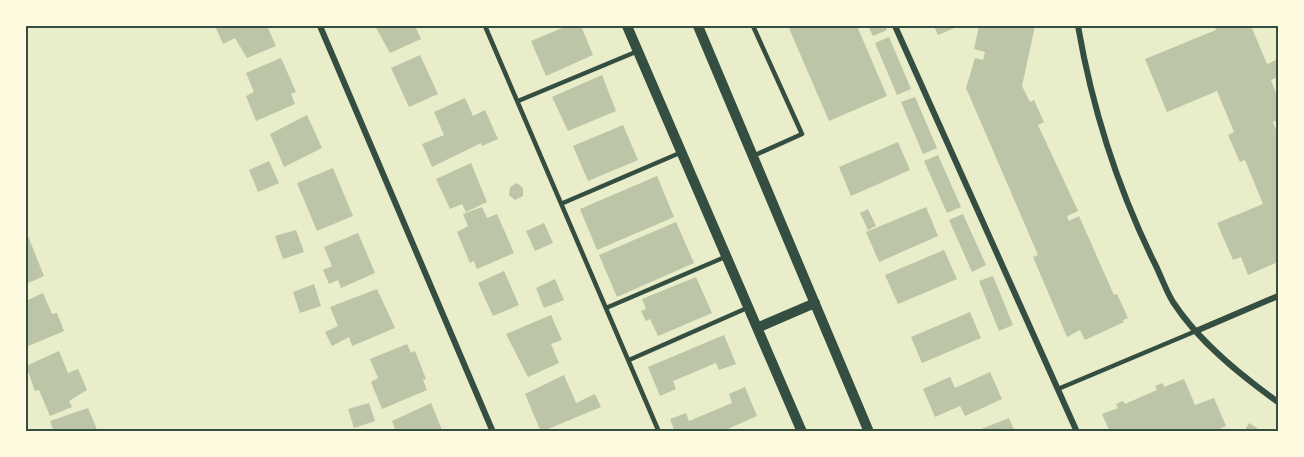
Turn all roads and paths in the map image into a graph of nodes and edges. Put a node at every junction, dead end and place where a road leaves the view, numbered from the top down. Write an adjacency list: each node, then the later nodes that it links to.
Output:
1 (320, 26): 23 (street)
2 (485, 26): 9 (lane)
3 (627, 26): 8 (street)
4 (698, 26): 11 (street)
5 (753, 26): 11 (lane)
6 (895, 26): 21 (street)
7 (1078, 26): 19 (street)
8 (638, 51): 9 (lane); 10 (street)
9 (518, 101): 12 (lane)
10 (682, 152): 12 (lane); 13 (street)
11 (753, 156): 15 (street)
12 (563, 203): 17 (lane)
13 (728, 255): 16 (street); 17 (lane)
14 (1278, 296): 19 (street)
15 (815, 303): 18 (street); 26 (street)
16 (750, 306): 18 (street); 20 (lane)
17 (606, 308): 20 (lane)
18 (759, 327): 25 (street)
19 (1196, 331): 21 (lane); 22 (street)
20 (629, 360): 24 (lane)
21 (1058, 389): 27 (street)
22 (1278, 402)
23 (493, 432)
24 (659, 432)
25 (802, 432)
26 (869, 432)
27 (1077, 432)

